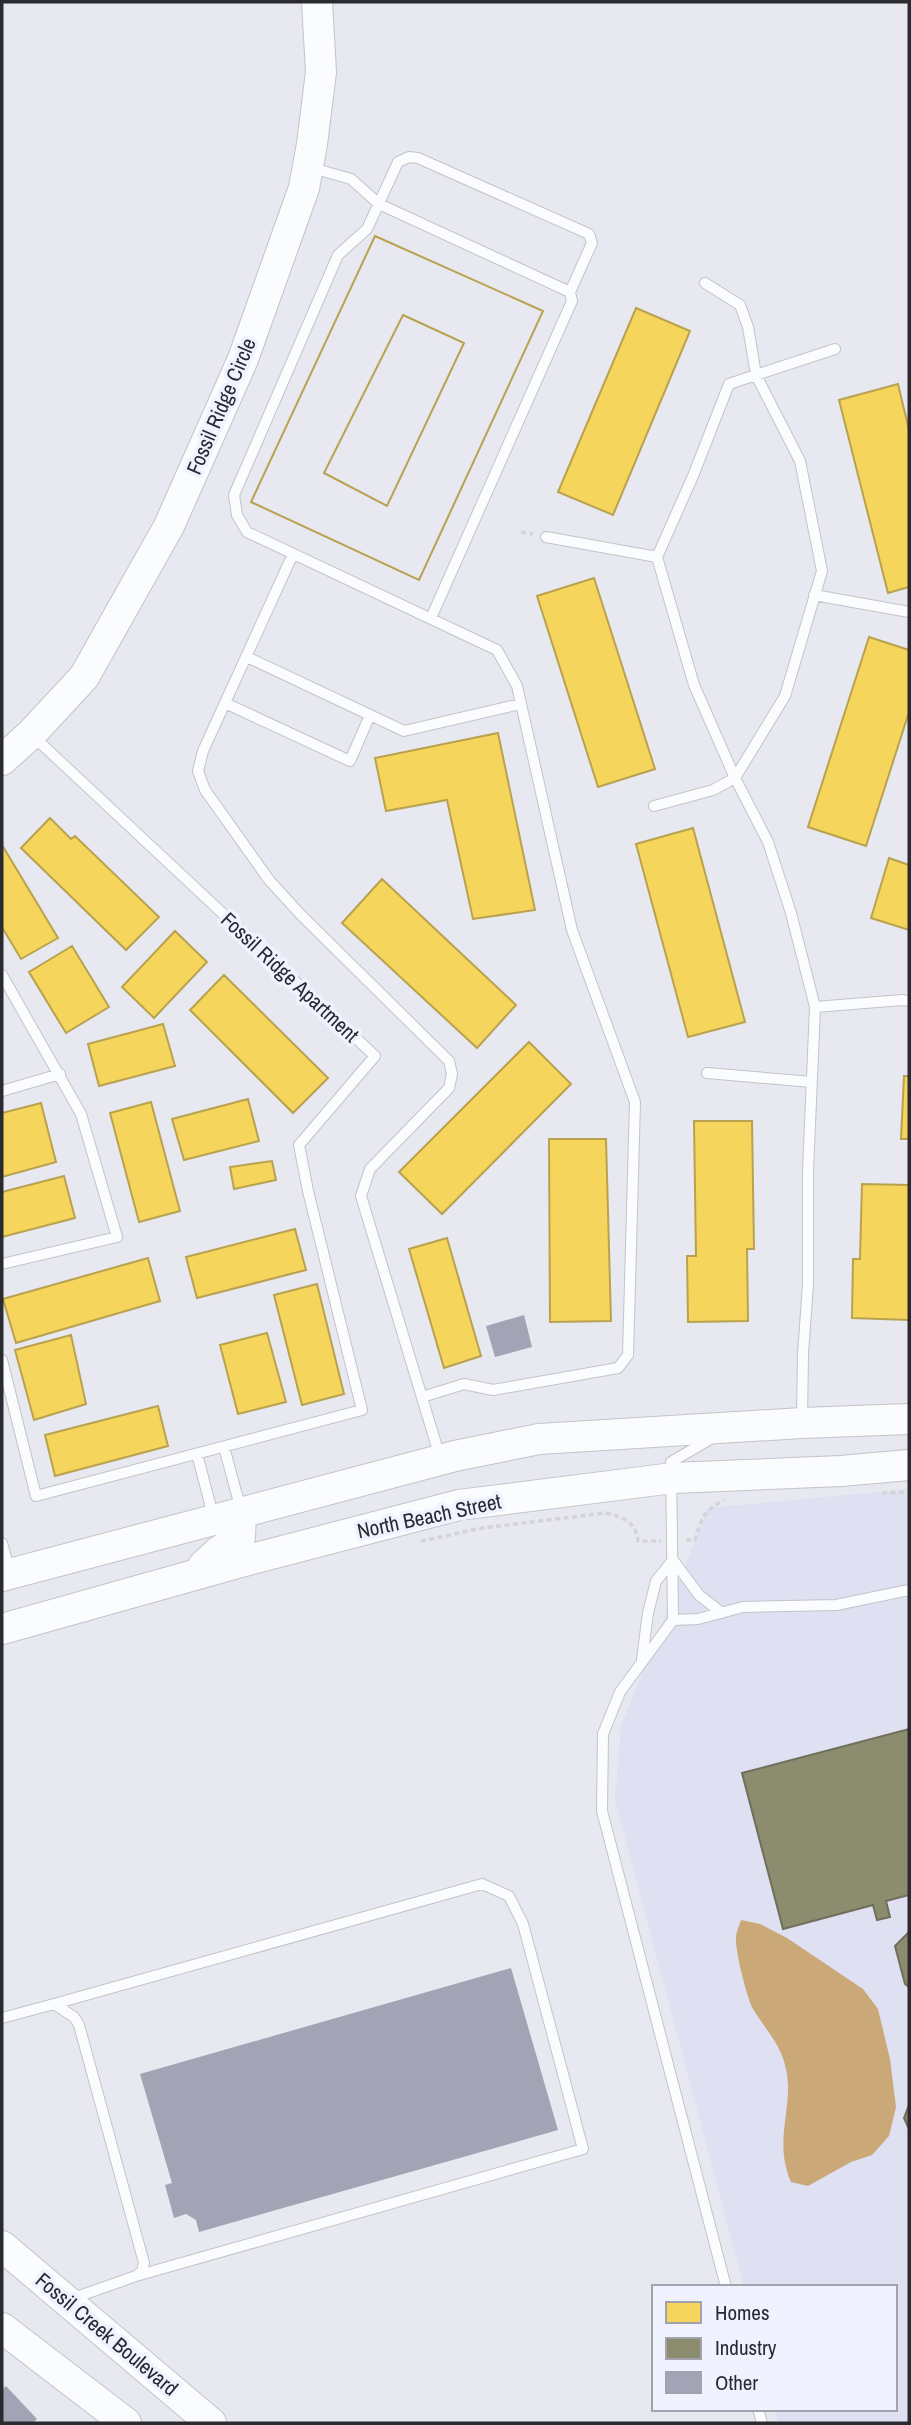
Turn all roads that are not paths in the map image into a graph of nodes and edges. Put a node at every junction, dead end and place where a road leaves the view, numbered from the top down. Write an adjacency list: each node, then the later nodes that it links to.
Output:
1 (317, 2): 2 (main road, Fossil Ridge Circle)
2 (308, 167): 3 (lane); 18 (main road, Fossil Ridge Circle)
3 (379, 204): 5 (lane); 5 (lane); 9 (lane)
4 (705, 283): 7 (lane)
5 (570, 292): 13 (lane)
6 (835, 349): 7 (lane)
7 (756, 375): 10 (lane); 11 (lane)
8 (546, 537): 10 (lane)
9 (293, 554): 13 (lane); 14 (lane)
10 (657, 557): 20 (lane)
11 (814, 595): 12 (lane); 20 (lane)
12 (909, 612)
13 (431, 618): 16 (lane)
14 (247, 657): 15 (lane); 17 (lane)
15 (225, 703): 17 (lane); 31 (lane)
16 (520, 704): 17 (lane); 31 (lane)
17 (370, 715)
18 (31, 734): 19 (main road, Fossil Ridge Circle); 35 (lane, Fossil Ridge Apartment)
19 (2, 760)
20 (735, 778): 21 (lane); 24 (lane)
21 (654, 806)
22 (2, 975): 26 (lane)
23 (909, 1001): 24 (lane)
24 (814, 1007): 27 (lane)
25 (707, 1073): 27 (lane)
26 (60, 1074): 28 (lane); 29 (lane)
27 (811, 1082): 33 (lane)
28 (2, 1091)
29 (2, 1264)
30 (2, 1360): 36 (lane, Fossil Ridge Apartment)
31 (422, 1397): 37 (lane)
32 (909, 1419): 33 (main road)
33 (802, 1423): 34 (main road)
34 (730, 1427): 37 (main road); 39 (lane)
35 (223, 1447): 36 (lane, Fossil Ridge Apartment); 40 (lane)
36 (197, 1454): 40 (lane)
37 (441, 1459): 40 (main road)
38 (909, 1465): 39 (main road, North Beach Street)
39 (673, 1478): 42 (lane); 44 (main road, North Beach Street)
40 (228, 1517): 43 (main road); 44 (main road)
41 (2, 1543): 43 (lane)
42 (673, 1560): 46 (lane); 47 (lane); 49 (lane)
43 (6, 1575)
44 (192, 1576): 48 (main road, North Beach Street)
45 (909, 1590): 46 (lane)
46 (722, 1613): 47 (lane)
47 (673, 1620): 49 (lane)
48 (2, 1629)
49 (642, 1662): 54 (lane)
50 (54, 2004): 51 (lane); 53 (lane); 53 (lane)
51 (2, 2018)
52 (2, 2246): 55 (main road, Fossil Creek Boulevard)
53 (136, 2276): 55 (lane)
54 (725, 2285)
55 (78, 2309): 58 (main road, Fossil Creek Boulevard)
56 (2, 2329): 57 (main road)
57 (126, 2423)
58 (211, 2423)

